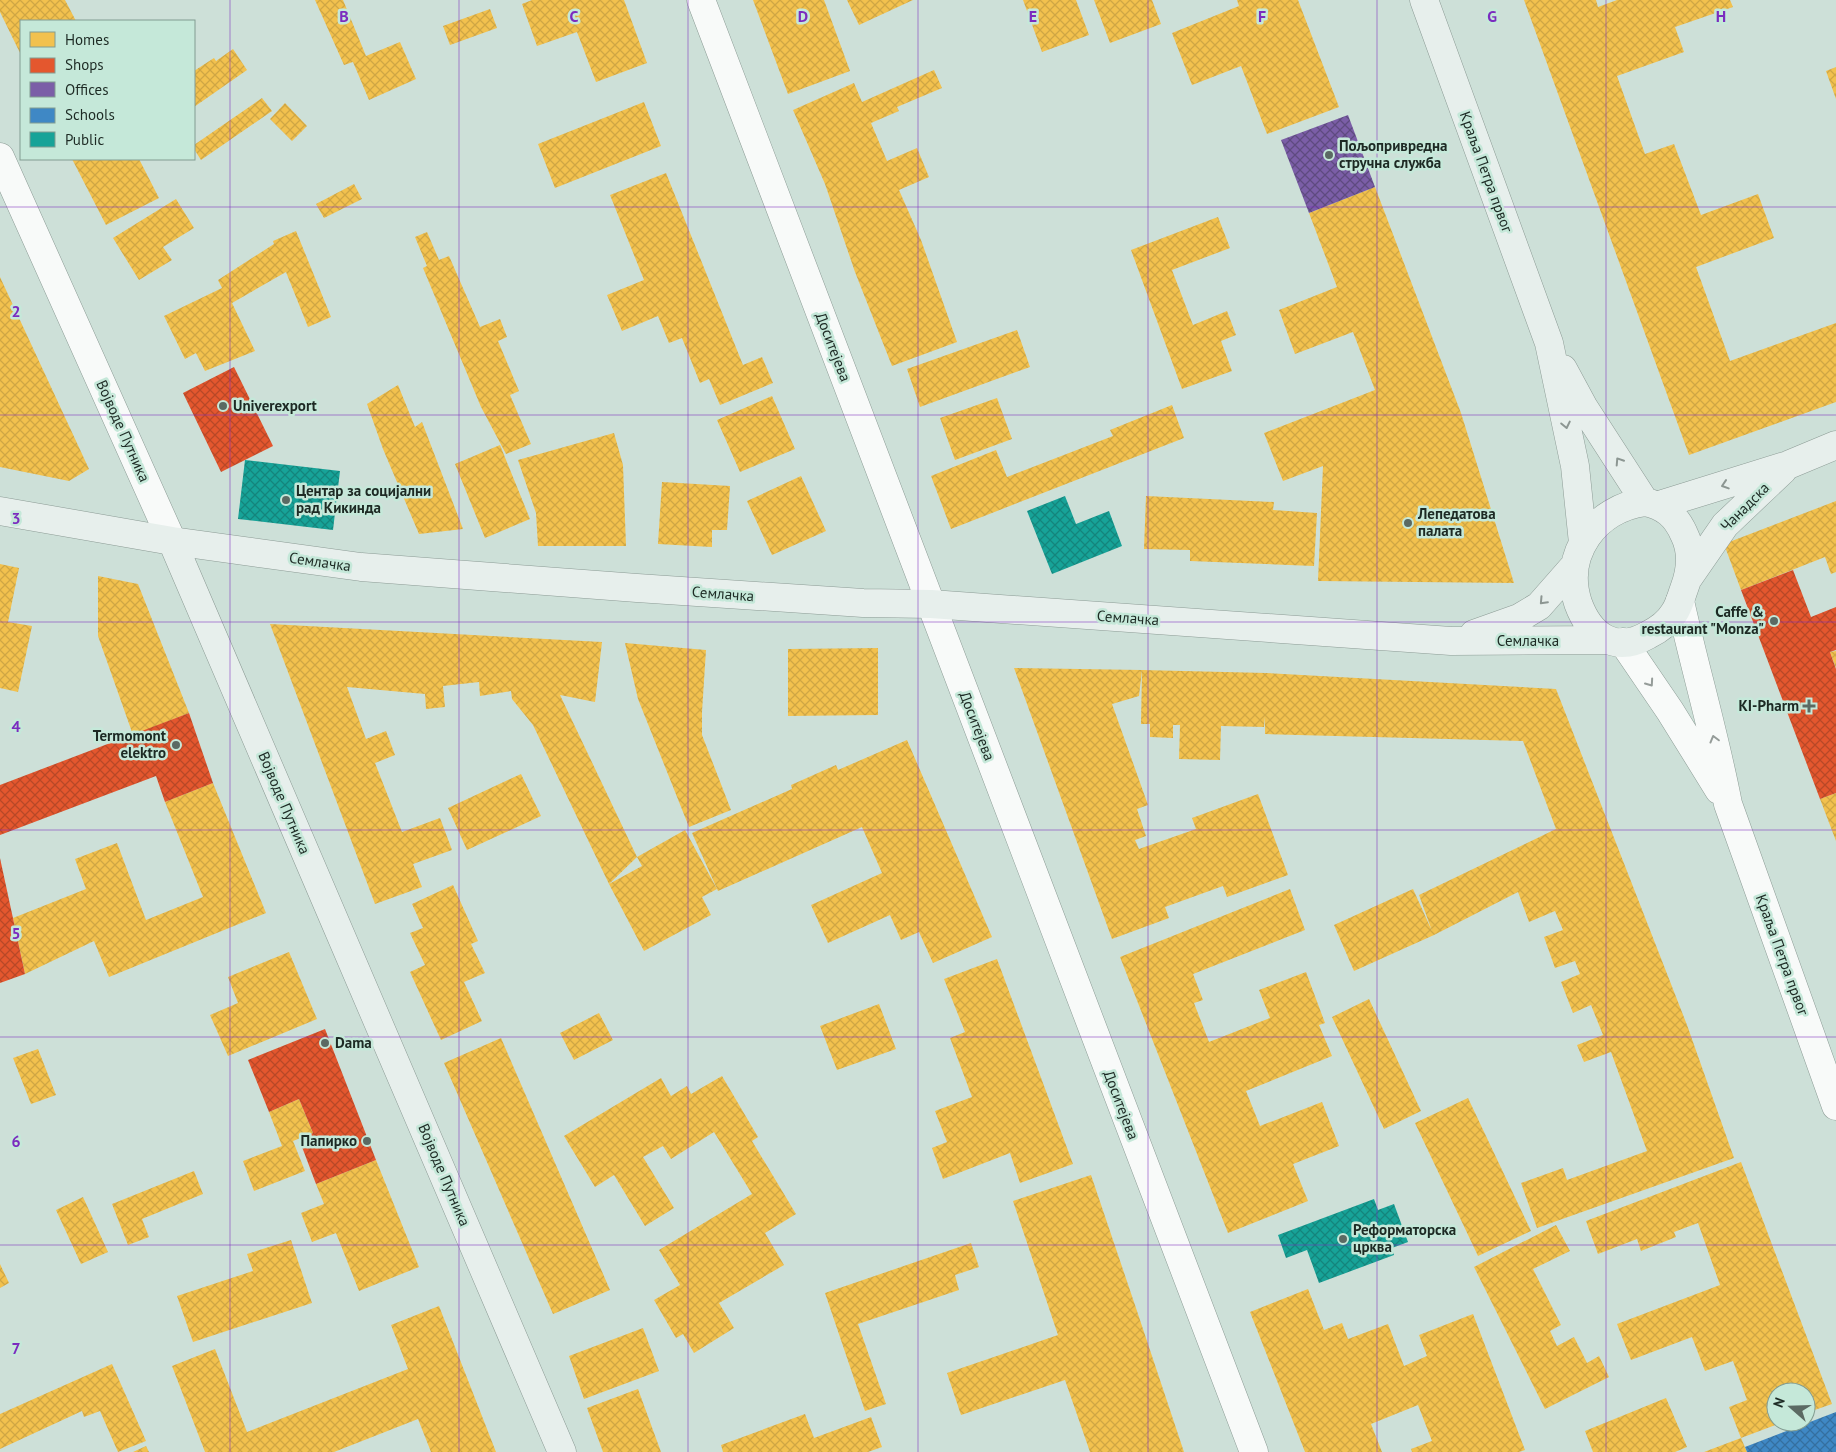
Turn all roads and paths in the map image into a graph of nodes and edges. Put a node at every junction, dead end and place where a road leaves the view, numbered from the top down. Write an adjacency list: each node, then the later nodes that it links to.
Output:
1 (701, 0): 12 (street, Доситејева)
2 (1424, 0): 4 (main road, Краља Петра првог)
3 (0, 156): 9 (street, Војводе Путника)
4 (1548, 343): 7 (main road, Краља Петра првог, one-way to 4); 10 (main road, Краља Петра првог, one-way to 10)
5 (1836, 445): 6 (main road, Чанадска)
6 (1788, 465): 7 (main road, Чанадска, one-way to 7); 11 (main road, Чанадска)
7 (1652, 504): 10 (main road); 11 (main road)
8 (0, 511): 9 (main road, Семлачка)
9 (172, 541): 12 (main road, Семлачка); 17 (main road, Војводе Путника)
10 (1579, 554): 13 (main road, Семлачка, one-way to 13); 14 (main road)
11 (1684, 589): 14 (main road); 15 (street, Краља Петра првог, one-way to 11)
12 (930, 604): 13 (main road, Семлачка); 18 (street, Доситејева)
13 (1450, 641): 14 (main road, Семлачка)
14 (1615, 641): 15 (street, Краља Петра првог, one-way to 15)
15 (1728, 804): 16 (street, Краља Петра првог)
16 (1836, 1106)
17 (562, 1452)
18 (1254, 1452)

